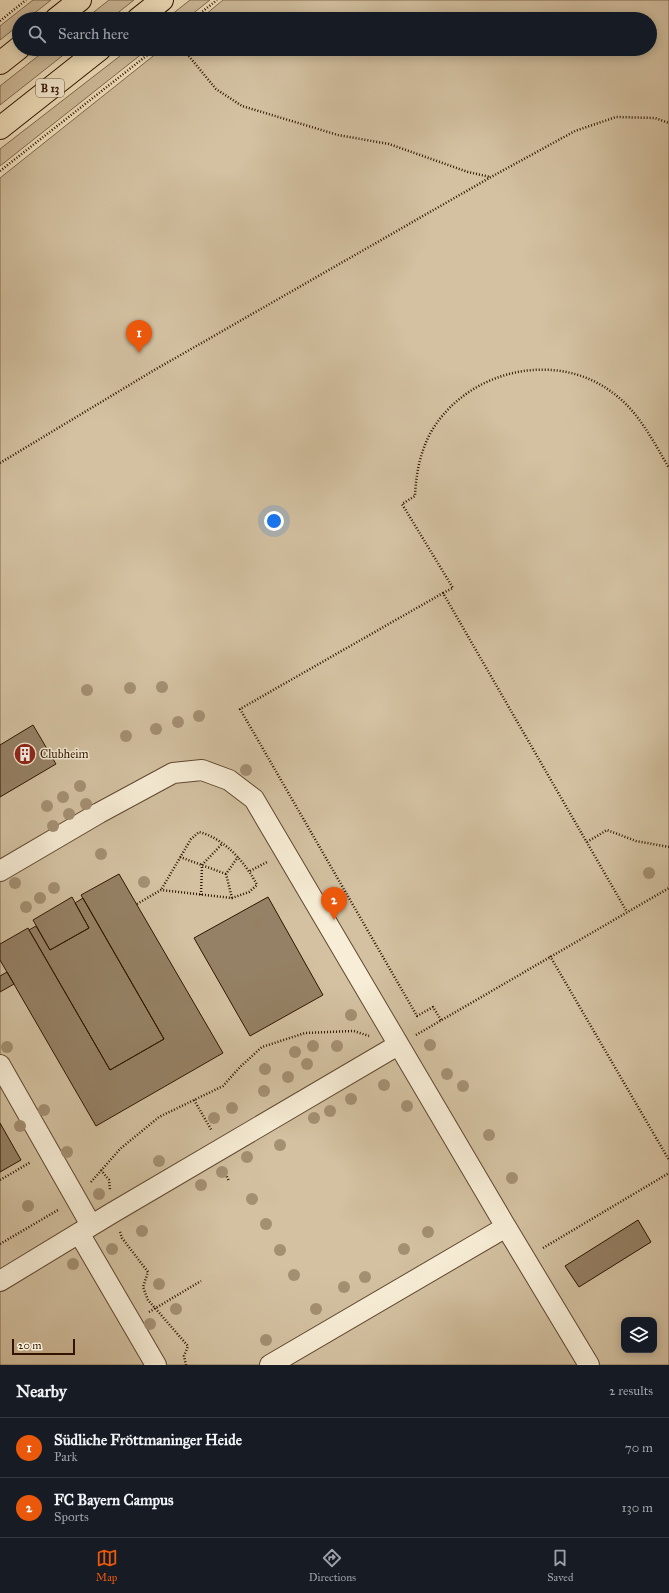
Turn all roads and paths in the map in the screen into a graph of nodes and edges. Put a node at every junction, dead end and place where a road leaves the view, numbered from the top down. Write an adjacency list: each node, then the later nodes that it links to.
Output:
1 (26, 0): 8 (path)
2 (80, 0): 5 (main road)
3 (162, 0): 6 (main road)
4 (217, 0): 7 (path)
5 (65, 12)
6 (147, 12)
7 (202, 12)
8 (0, 21)
9 (12, 54): 13 (main road)
10 (91, 56): 15 (main road, B 13)
11 (146, 56): 16 (path)
12 (189, 56): 17 (path)
13 (0, 63)
14 (669, 123): 17 (path)
15 (0, 128)
16 (0, 170)
17 (491, 177): 18 (path)
18 (0, 463)
19 (669, 468): 20 (path)
20 (443, 593): 21 (path); 36 (path)
21 (587, 842): 23 (path); 34 (path)
22 (222, 844): 24 (path); 25 (path); 26 (path)
23 (669, 847)
24 (180, 857): 26 (path); 30 (path)
25 (238, 857): 28 (path); 32 (path)
26 (202, 865): 28 (path); 31 (path)
27 (0, 871): 37 (lane)
28 (226, 874): 32 (path)
29 (669, 888): 34 (path)
30 (161, 890): 31 (path); 33 (path)
31 (201, 895): 32 (path)
32 (232, 898)
33 (137, 904)
34 (627, 912): 35 (path)
35 (550, 956): 36 (path); 41 (path)
36 (441, 1020): 37 (path)
37 (398, 1046): 39 (path); 40 (lane); 48 (lane)
38 (0, 1065): 46 (lane)
39 (194, 1100): 40 (path); 43 (path)
40 (222, 1148): 47 (lane)
41 (668, 1158)
42 (32, 1162): 45 (path)
43 (101, 1170): 46 (path); 47 (path)
44 (669, 1173): 51 (path)
45 (0, 1180)
46 (76, 1197): 49 (lane); 50 (path)
47 (112, 1213): 49 (lane); 54 (path)
48 (506, 1227): 51 (lane); 58 (lane)
49 (85, 1229): 52 (lane); 55 (lane)
50 (0, 1244)
51 (525, 1259): 59 (lane)
52 (0, 1281)
53 (201, 1282): 54 (path)
54 (155, 1308): 55 (path); 57 (path)
55 (132, 1322): 56 (lane)
56 (156, 1365)
57 (186, 1365)
58 (270, 1365)
59 (589, 1365)

